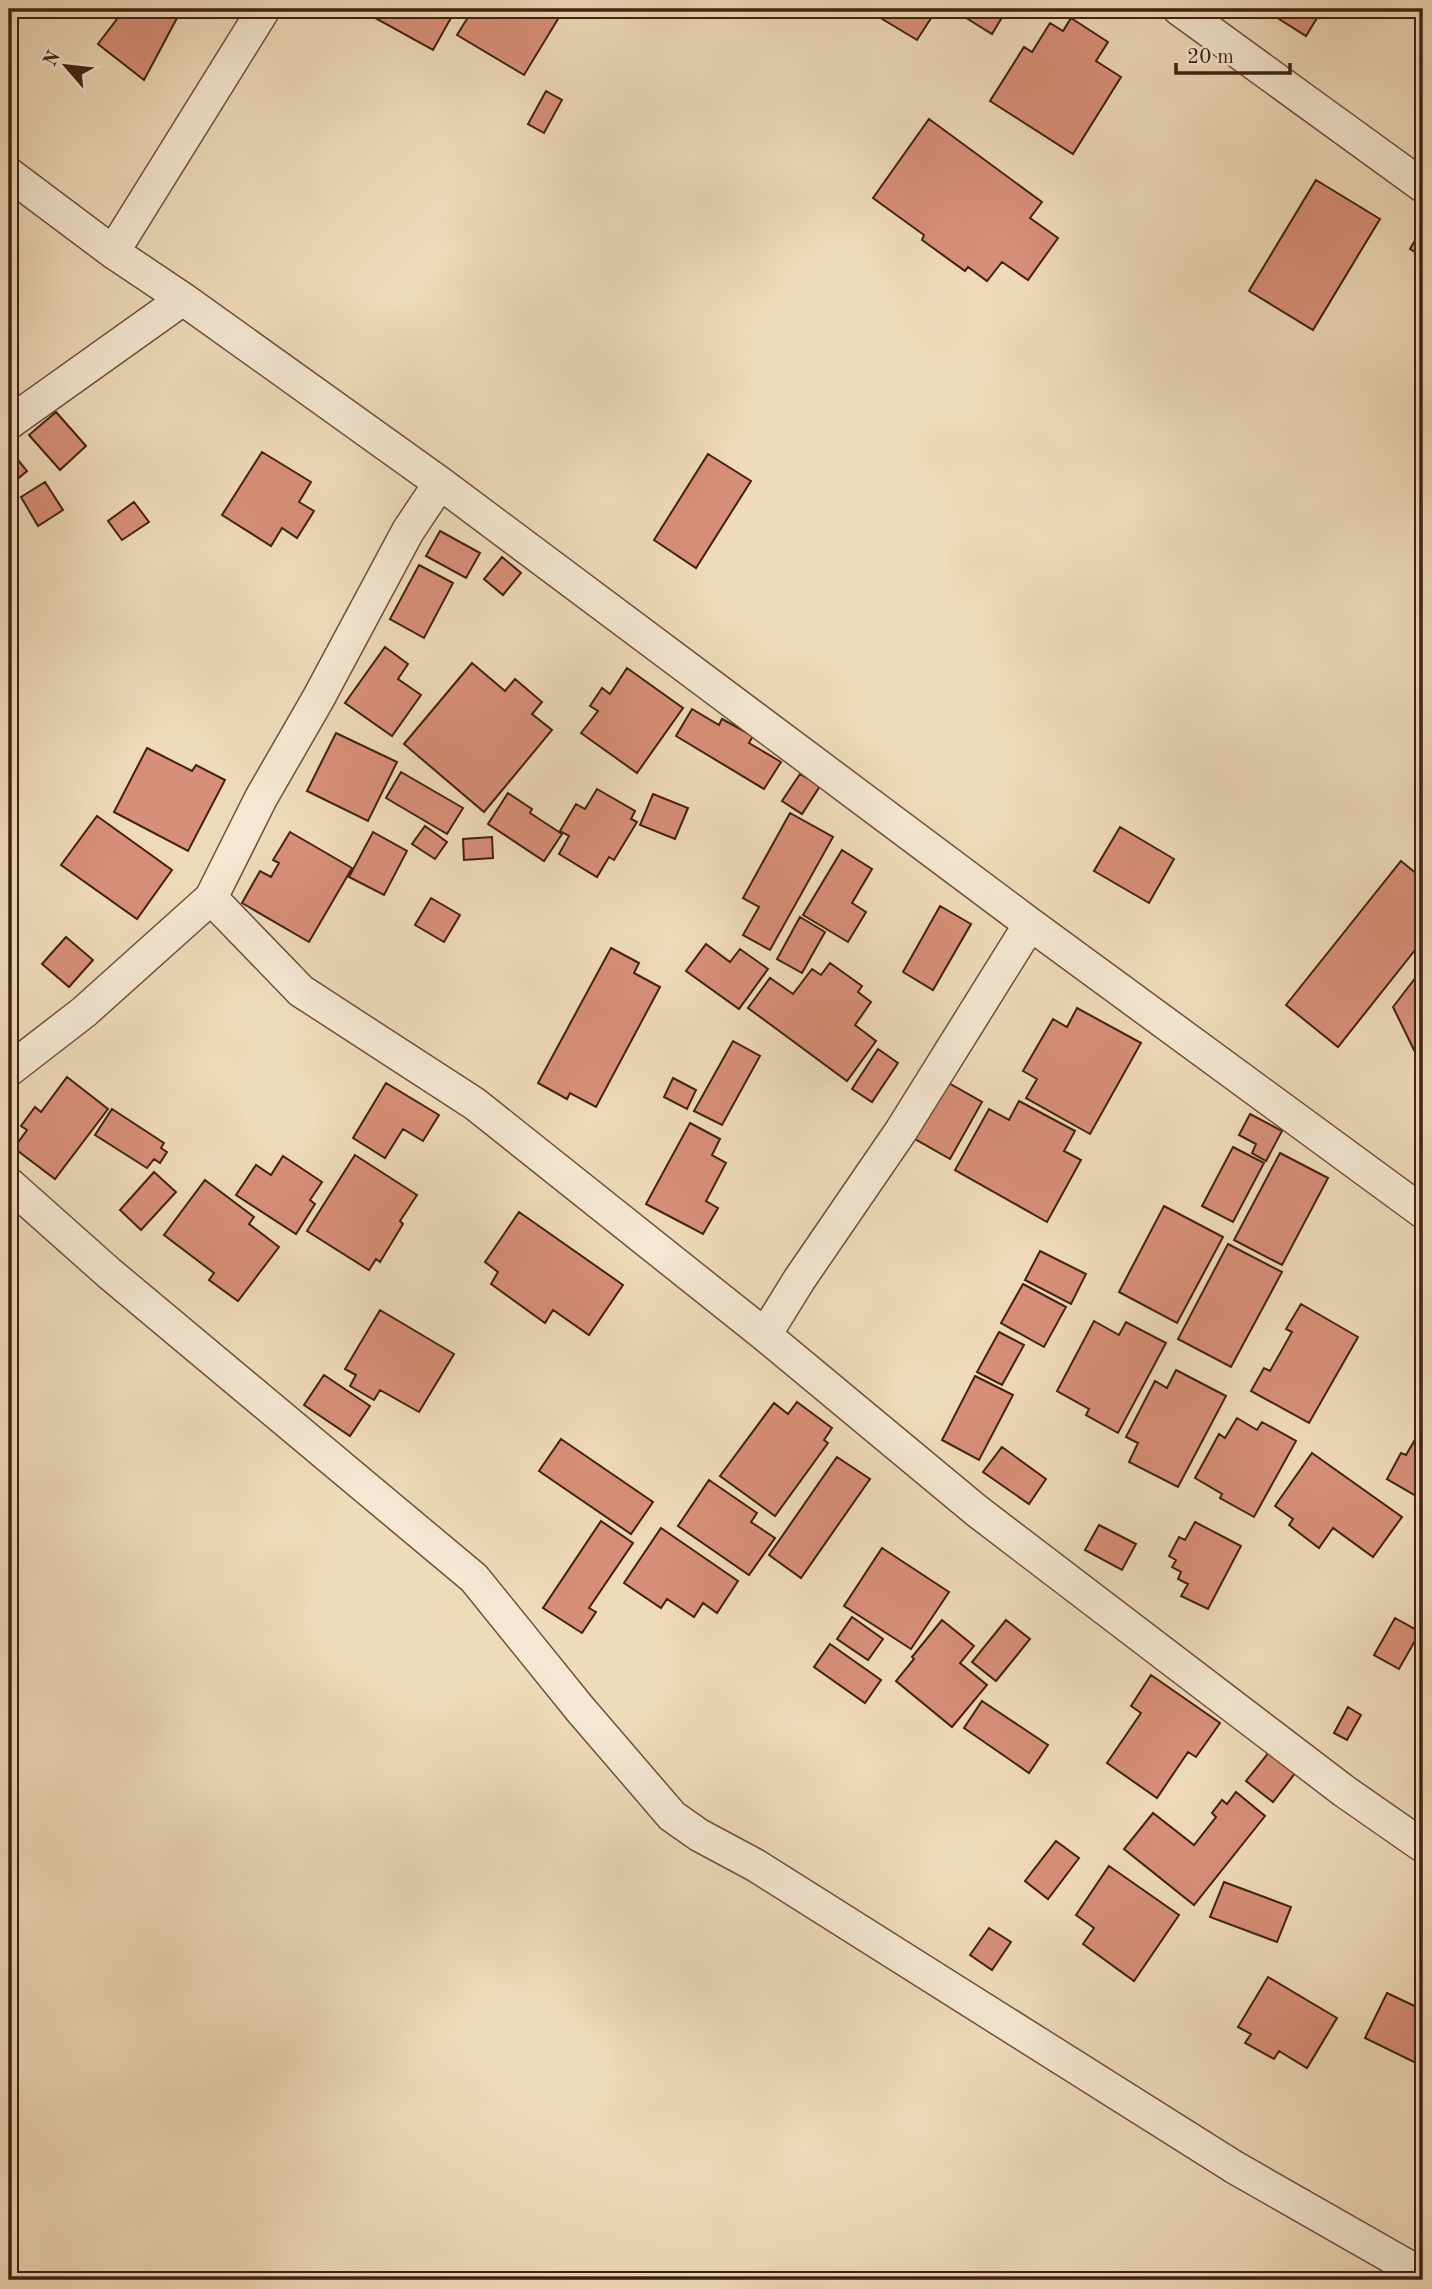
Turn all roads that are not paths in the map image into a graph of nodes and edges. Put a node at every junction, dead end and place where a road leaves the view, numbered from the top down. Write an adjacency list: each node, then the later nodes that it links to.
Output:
1 (264, 9): 5 (street)
2 (1179, 9): 4 (street)
3 (9, 174): 5 (street)
4 (1423, 187)
5 (113, 252): 6 (street)
6 (183, 299): 7 (street); 8 (street)
7 (9, 423)
8 (440, 483): 9 (street); 10 (street)
9 (211, 898): 11 (street); 14 (street)
10 (1030, 924): 13 (street); 14 (street)
11 (9, 1070)
12 (9, 1184): 16 (street)
13 (1423, 1212)
14 (765, 1335): 15 (street)
15 (1423, 1846)
16 (1423, 2275)

